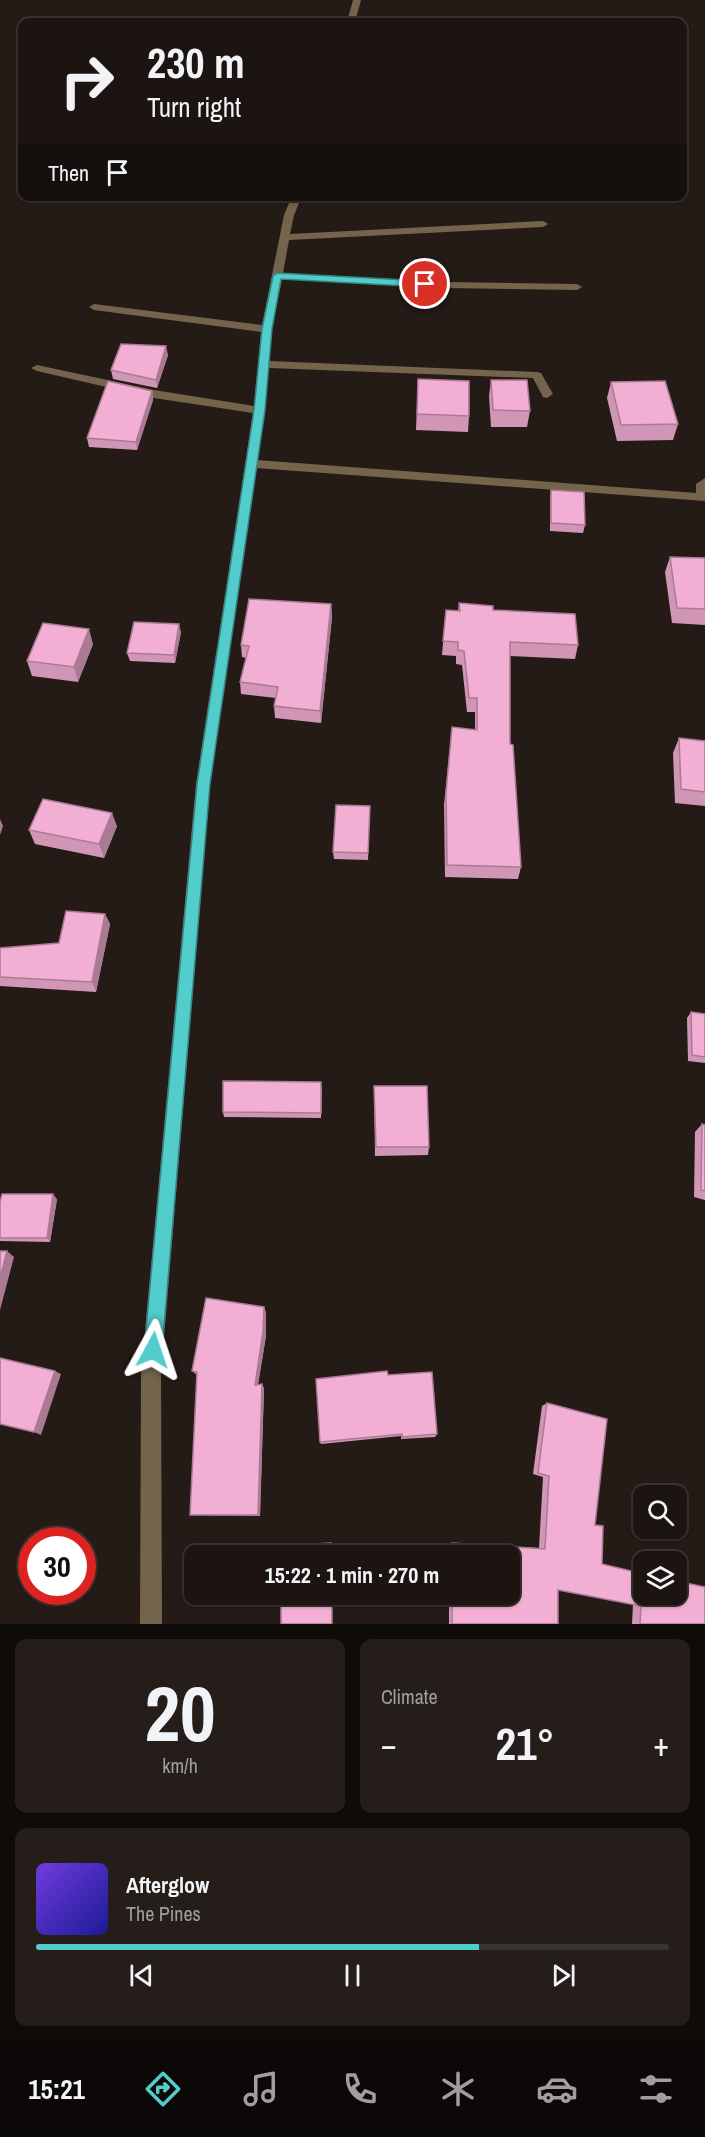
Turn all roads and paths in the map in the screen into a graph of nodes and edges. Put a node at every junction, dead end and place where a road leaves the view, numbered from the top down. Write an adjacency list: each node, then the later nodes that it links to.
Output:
1 (357, 0): 2 (street)
2 (352, 18)
3 (295, 201): 5 (street)
4 (543, 224): 5 (street)
5 (285, 237): 6 (street)
6 (277, 276): 7 (street); 9 (street)
7 (577, 287)
8 (94, 307): 9 (street)
9 (267, 329): 10 (street)
10 (264, 364): 12 (street); 13 (street)
11 (37, 368): 13 (street)
12 (547, 394)
13 (260, 410): 14 (street)
14 (252, 464): 15 (street); 16 (street)
15 (705, 482)
16 (151, 1624)

